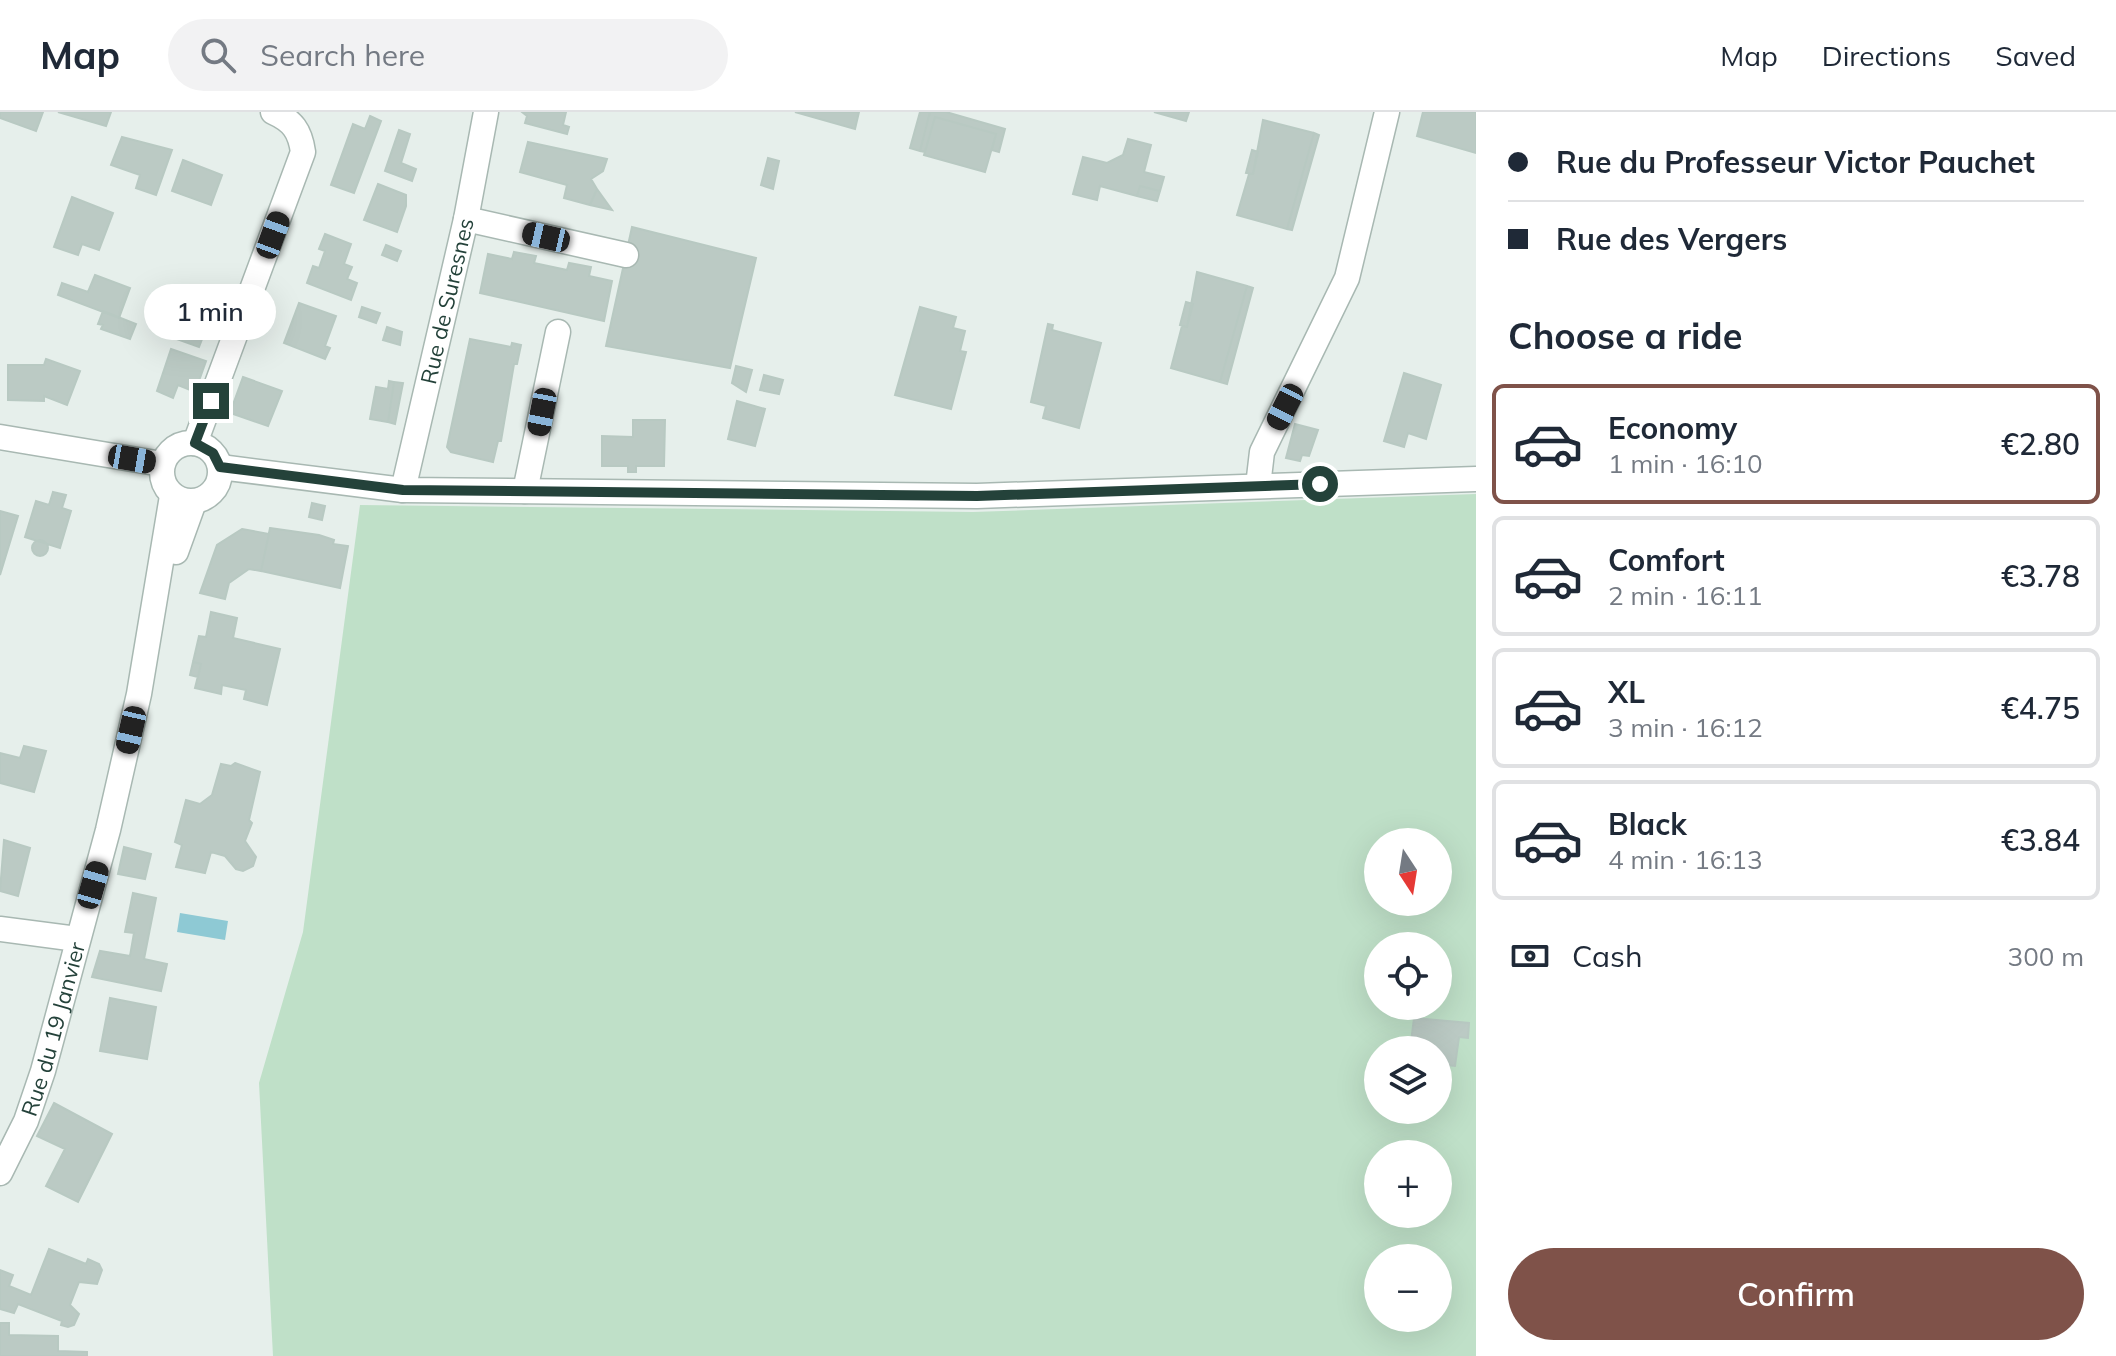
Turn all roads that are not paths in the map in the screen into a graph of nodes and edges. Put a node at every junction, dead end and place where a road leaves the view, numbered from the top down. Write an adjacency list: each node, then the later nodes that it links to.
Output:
1 (273, 112): 8 (street)
2 (486, 112): 4 (street, Rue de Suresnes)
3 (1387, 112): 12 (street)
4 (466, 219): 5 (street); 13 (street, Rue de Suresnes)
5 (626, 255)
6 (558, 332): 14 (street)
7 (0, 437): 9 (street)
8 (195, 443): 9 (street); 10 (street)
9 (162, 464): 15 (street)
10 (220, 467): 13 (street); 15 (street)
11 (1476, 479): 12 (street)
12 (1258, 486): 14 (street)
13 (403, 490): 14 (street)
14 (525, 491)
15 (183, 499): 17 (street, Rue du 19 Janvier)
16 (0, 929): 17 (street)
17 (77, 939): 18 (street, Rue du 19 Janvier)
18 (2, 1167)

